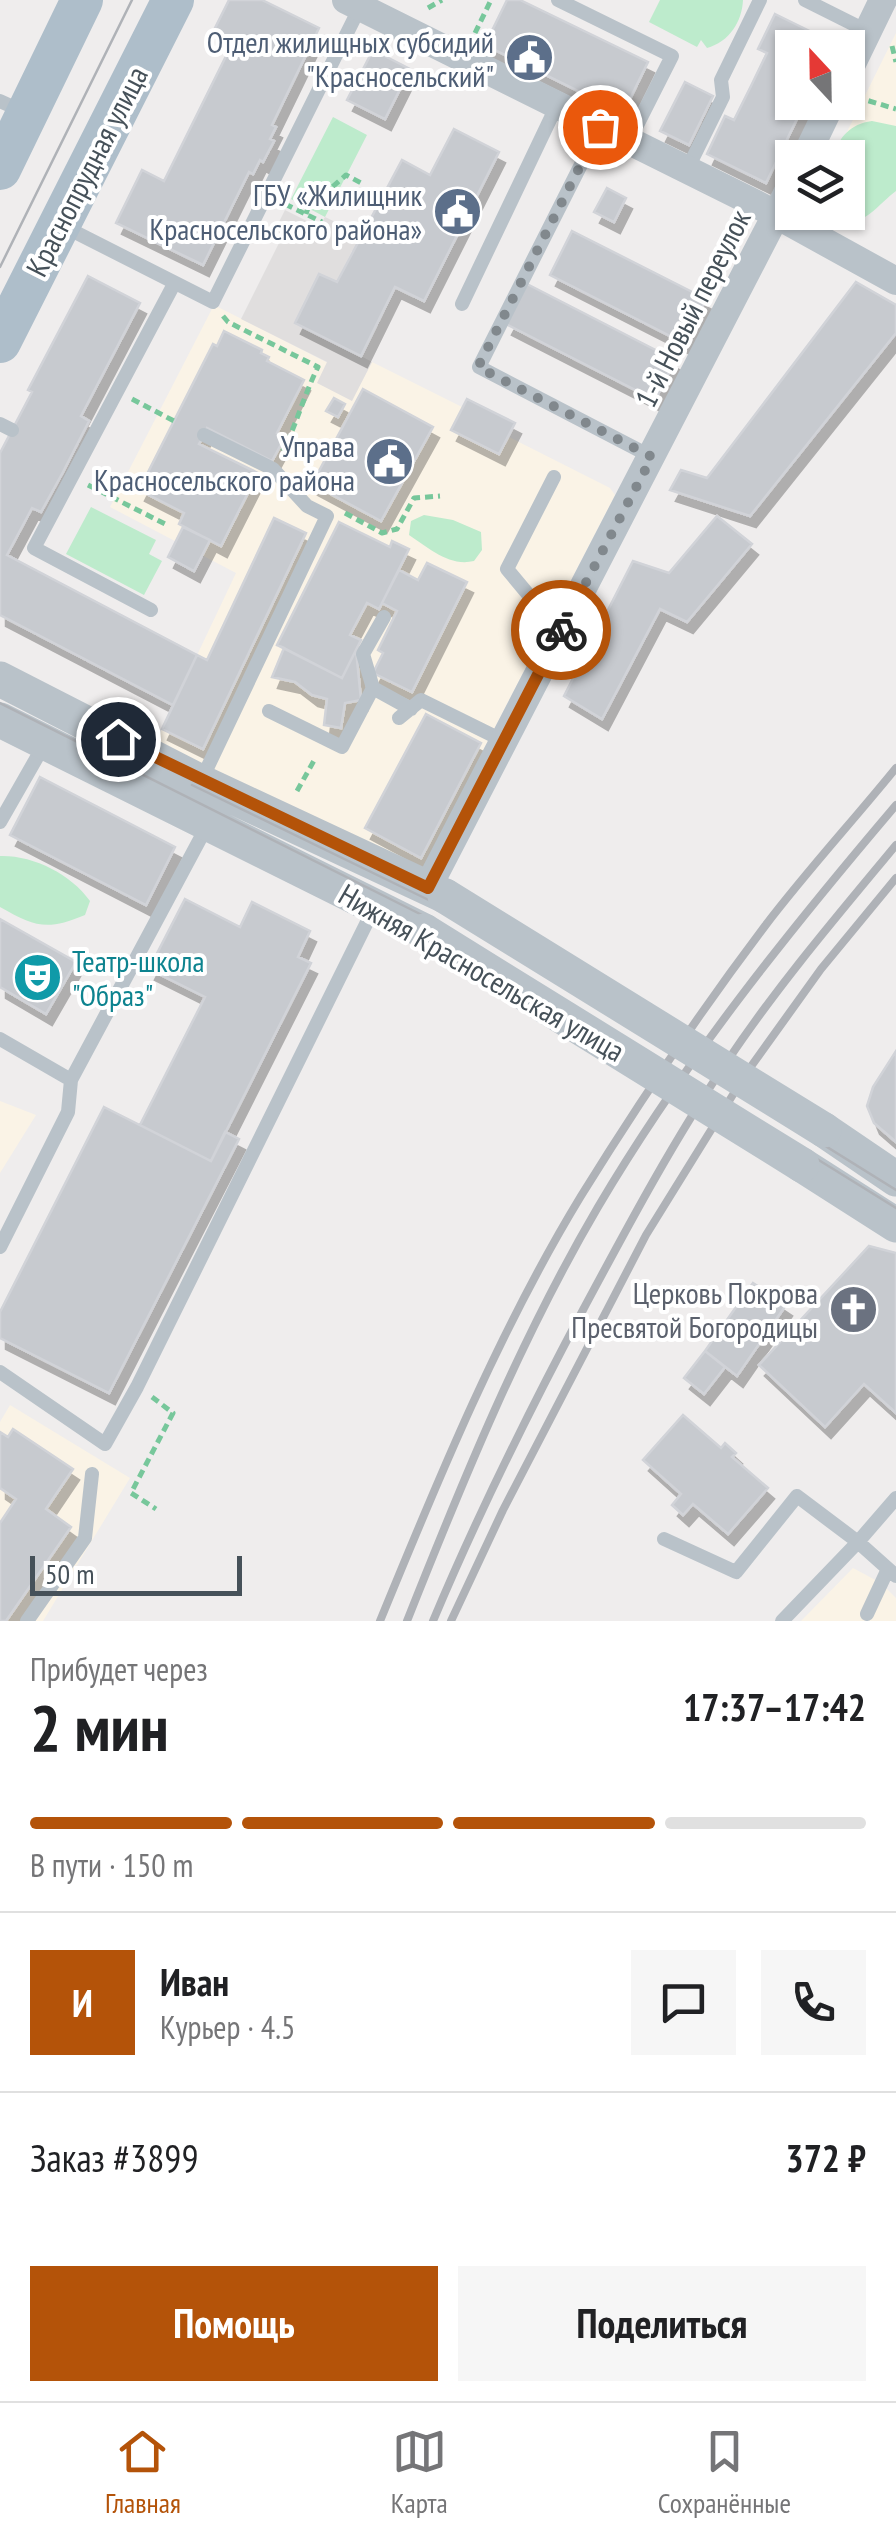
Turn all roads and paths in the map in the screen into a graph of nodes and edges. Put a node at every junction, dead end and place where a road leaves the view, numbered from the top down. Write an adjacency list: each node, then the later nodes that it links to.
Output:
1 (82, 0): 15 (main road)
2 (173, 0): 27 (main road, Краснопрудная улица)
3 (491, 0): 10 (path)
4 (558, 0): 18 (lane)
5 (760, 0): 20 (lane)
6 (806, 0): 9 (lane)
7 (883, 0): 9 (street)
8 (353, 4): 14 (street); 22 (lane)
9 (879, 37): 11 (street); 12 (path)
10 (470, 43)
11 (865, 53)
12 (896, 62)
13 (865, 101): 16 (path)
14 (557, 105): 17 (street); 32 (lane)
15 (14, 107): 19 (main road)
16 (896, 109)
17 (600, 127): 18 (street); 37 (lane)
18 (629, 142): 20 (street)
19 (0, 169)
20 (686, 170): 24 (street)
21 (363, 184): 23 (path)
22 (267, 194): 23 (path); 31 (lane)
23 (306, 214): 26 (path)
24 (775, 214)
25 (775, 219): 37 (street, 1-й Новый переулок)
26 (322, 222)
27 (60, 224): 30 (lane); 33 (main road, Краснопрудная улица)
28 (804, 230): 29 (street)
29 (896, 281)
30 (174, 284): 31 (lane); 34 (lane)
31 (213, 302): 39 (path)
32 (462, 304)
33 (0, 342)
34 (119, 392): 35 (path); 38 (lane)
35 (174, 420)
36 (204, 435): 39 (lane)
37 (652, 457): 46 (street, 1-й Новый переулок)
38 (74, 467): 43 (path); 44 (lane)
39 (273, 469): 42 (lane)
40 (554, 477): 46 (lane)
41 (440, 496): 42 (path)
42 (327, 516): 54 (lane)
43 (168, 526)
44 (150, 610)
45 (384, 617): 48 (lane)
46 (564, 626): 52 (street, 1-й Новый переулок)
47 (0, 679): 54 (street, Нижняя Красносельская улица)
48 (373, 688): 51 (lane); 52 (lane)
49 (269, 711): 51 (lane)
50 (0, 720): 53 (street, Нижняя Красносельская улица)
51 (326, 738): 55 (path)
52 (504, 740): 58 (street, 1-й Новый переулок)
53 (46, 743): 56 (lane); 57 (street, Нижняя Красносельская улица)
54 (201, 782): 58 (street, Нижняя Красносельская улица)
55 (290, 802)
56 (0, 822)
57 (208, 825): 59 (street, Нижняя Красносельская улица); 61 (lane)
58 (436, 892): 62 (street, Нижняя Красносельская улица, bridge)
59 (375, 905): 63 (street, Нижняя Красносельская улица, bridge); 66 (lane)
60 (0, 1039): 61 (lane)
61 (71, 1080): 64 (lane)
62 (896, 1179)
63 (896, 1225)
64 (0, 1247)
65 (0, 1372): 66 (lane)
66 (136, 1388): 69 (path)
67 (92, 1474): 74 (lane)
68 (896, 1498): 71 (lane)
69 (156, 1508)
70 (664, 1539): 71 (lane)
71 (858, 1542): 72 (lane); 75 (lane)
72 (892, 1573): 73 (lane)
73 (867, 1614)
74 (28, 1621)
75 (782, 1621)

